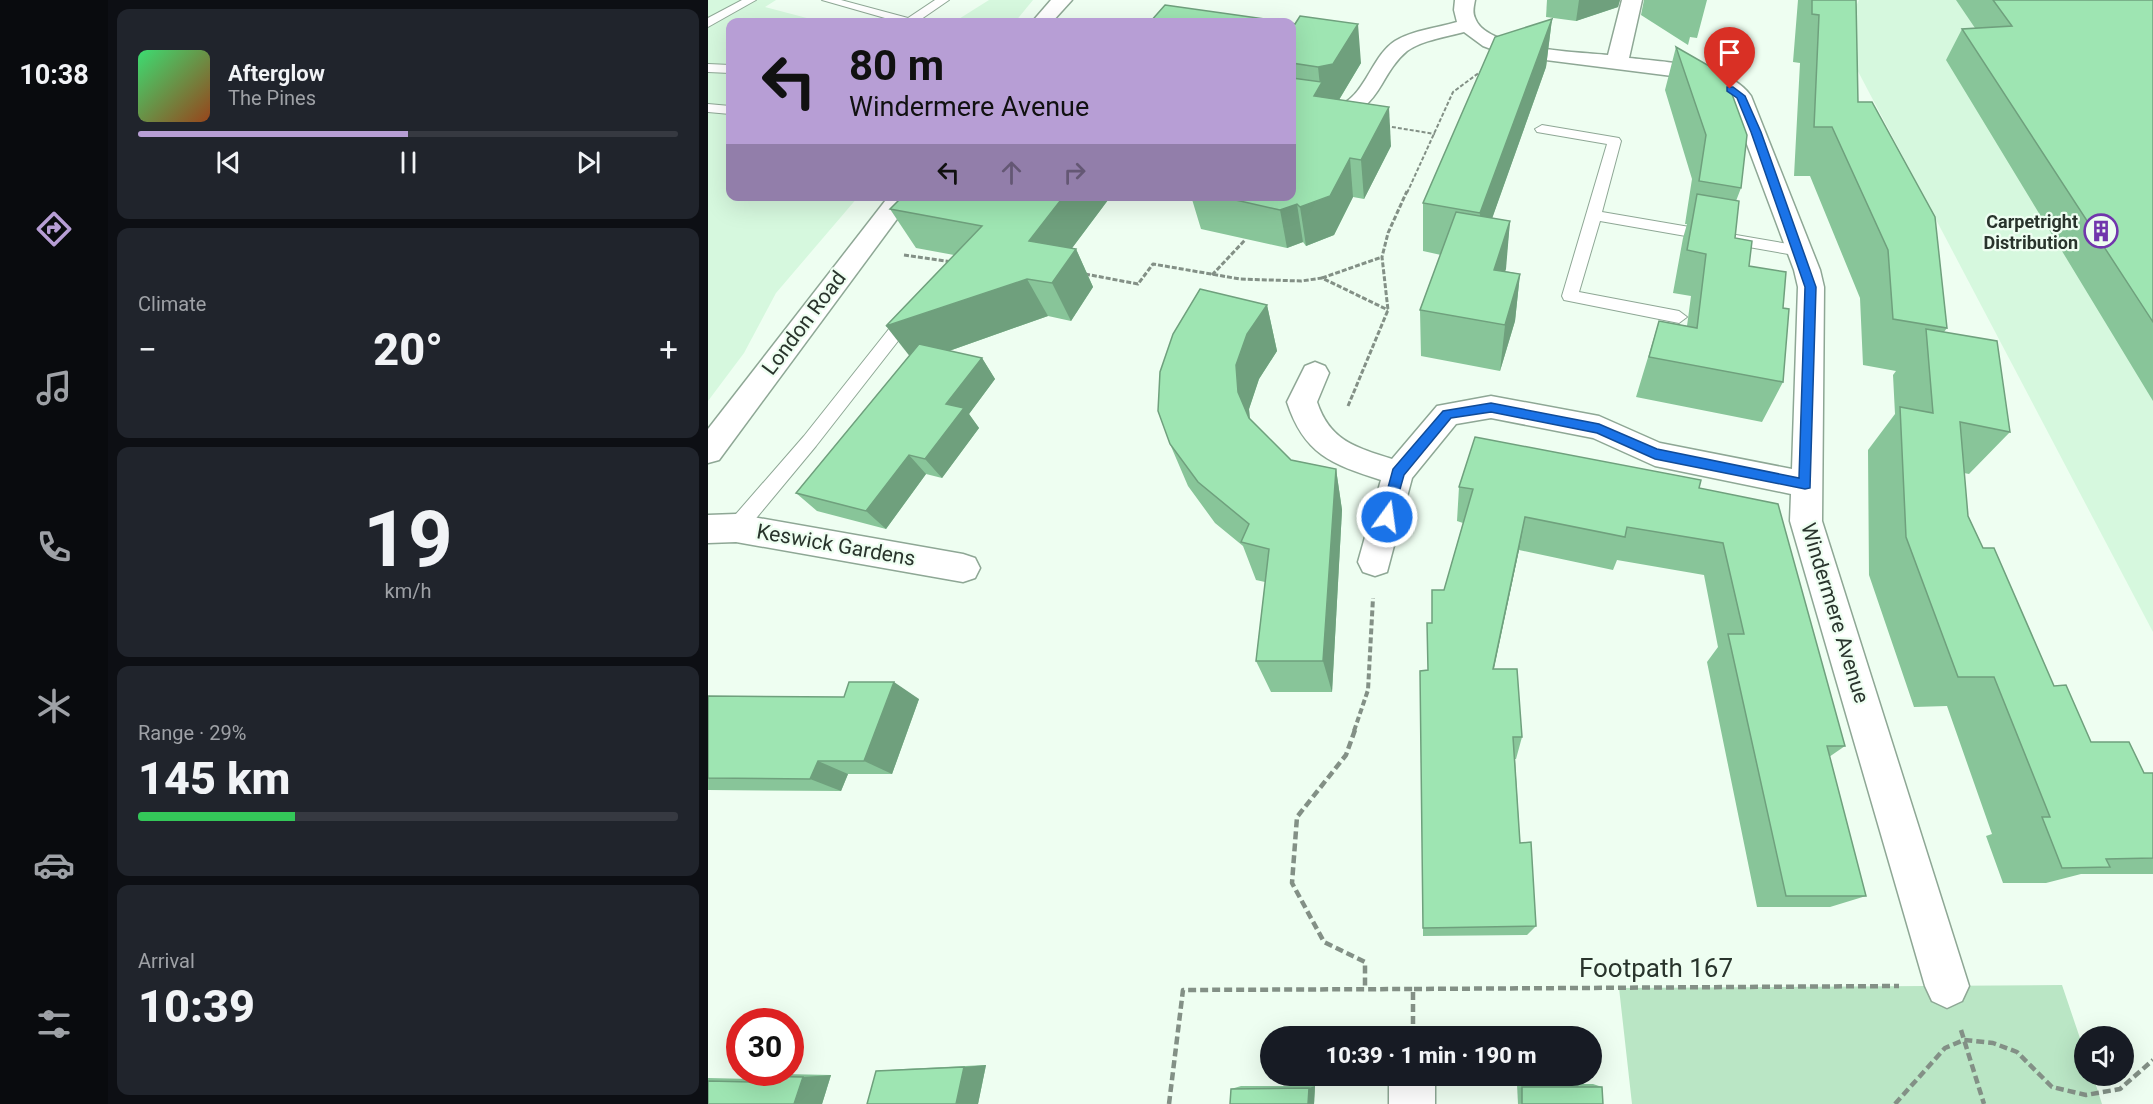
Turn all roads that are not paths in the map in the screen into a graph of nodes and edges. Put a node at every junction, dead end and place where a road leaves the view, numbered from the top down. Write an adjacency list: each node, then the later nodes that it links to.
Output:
1 (750, 0): 10 (lane)
2 (828, 0): 7 (lane)
3 (943, 0): 8 (lane)
4 (1062, 0): 9 (street)
5 (1632, 0): 11 (street)
6 (1466, 13): 11 (street, Windermere Avenue); 16 (street)
7 (895, 18)
8 (916, 18)
9 (1046, 18)
10 (708, 21)
11 (1617, 63): 20 (street, Windermere Avenue)
12 (708, 68): 13 (lane)
13 (726, 69)
14 (708, 108): 15 (lane)
15 (726, 110)
16 (1296, 110)
17 (1542, 129): 19 (lane)
18 (898, 201): 24 (street, London Road)
19 (1594, 214): 20 (lane); 22 (lane)
20 (1800, 251): 26 (street, Windermere Avenue)
21 (918, 304): 27 (lane)
22 (1679, 317)
23 (1315, 373): 25 (street)
24 (708, 451)
25 (1398, 473): 26 (street); 28 (street)
26 (1805, 484): 30 (street, Windermere Avenue)
27 (722, 528): 29 (street, Keswick Gardens)
28 (1375, 562)
29 (963, 568)
30 (1947, 986)
31 (1412, 1086): 32 (street)
32 (1412, 1104)

